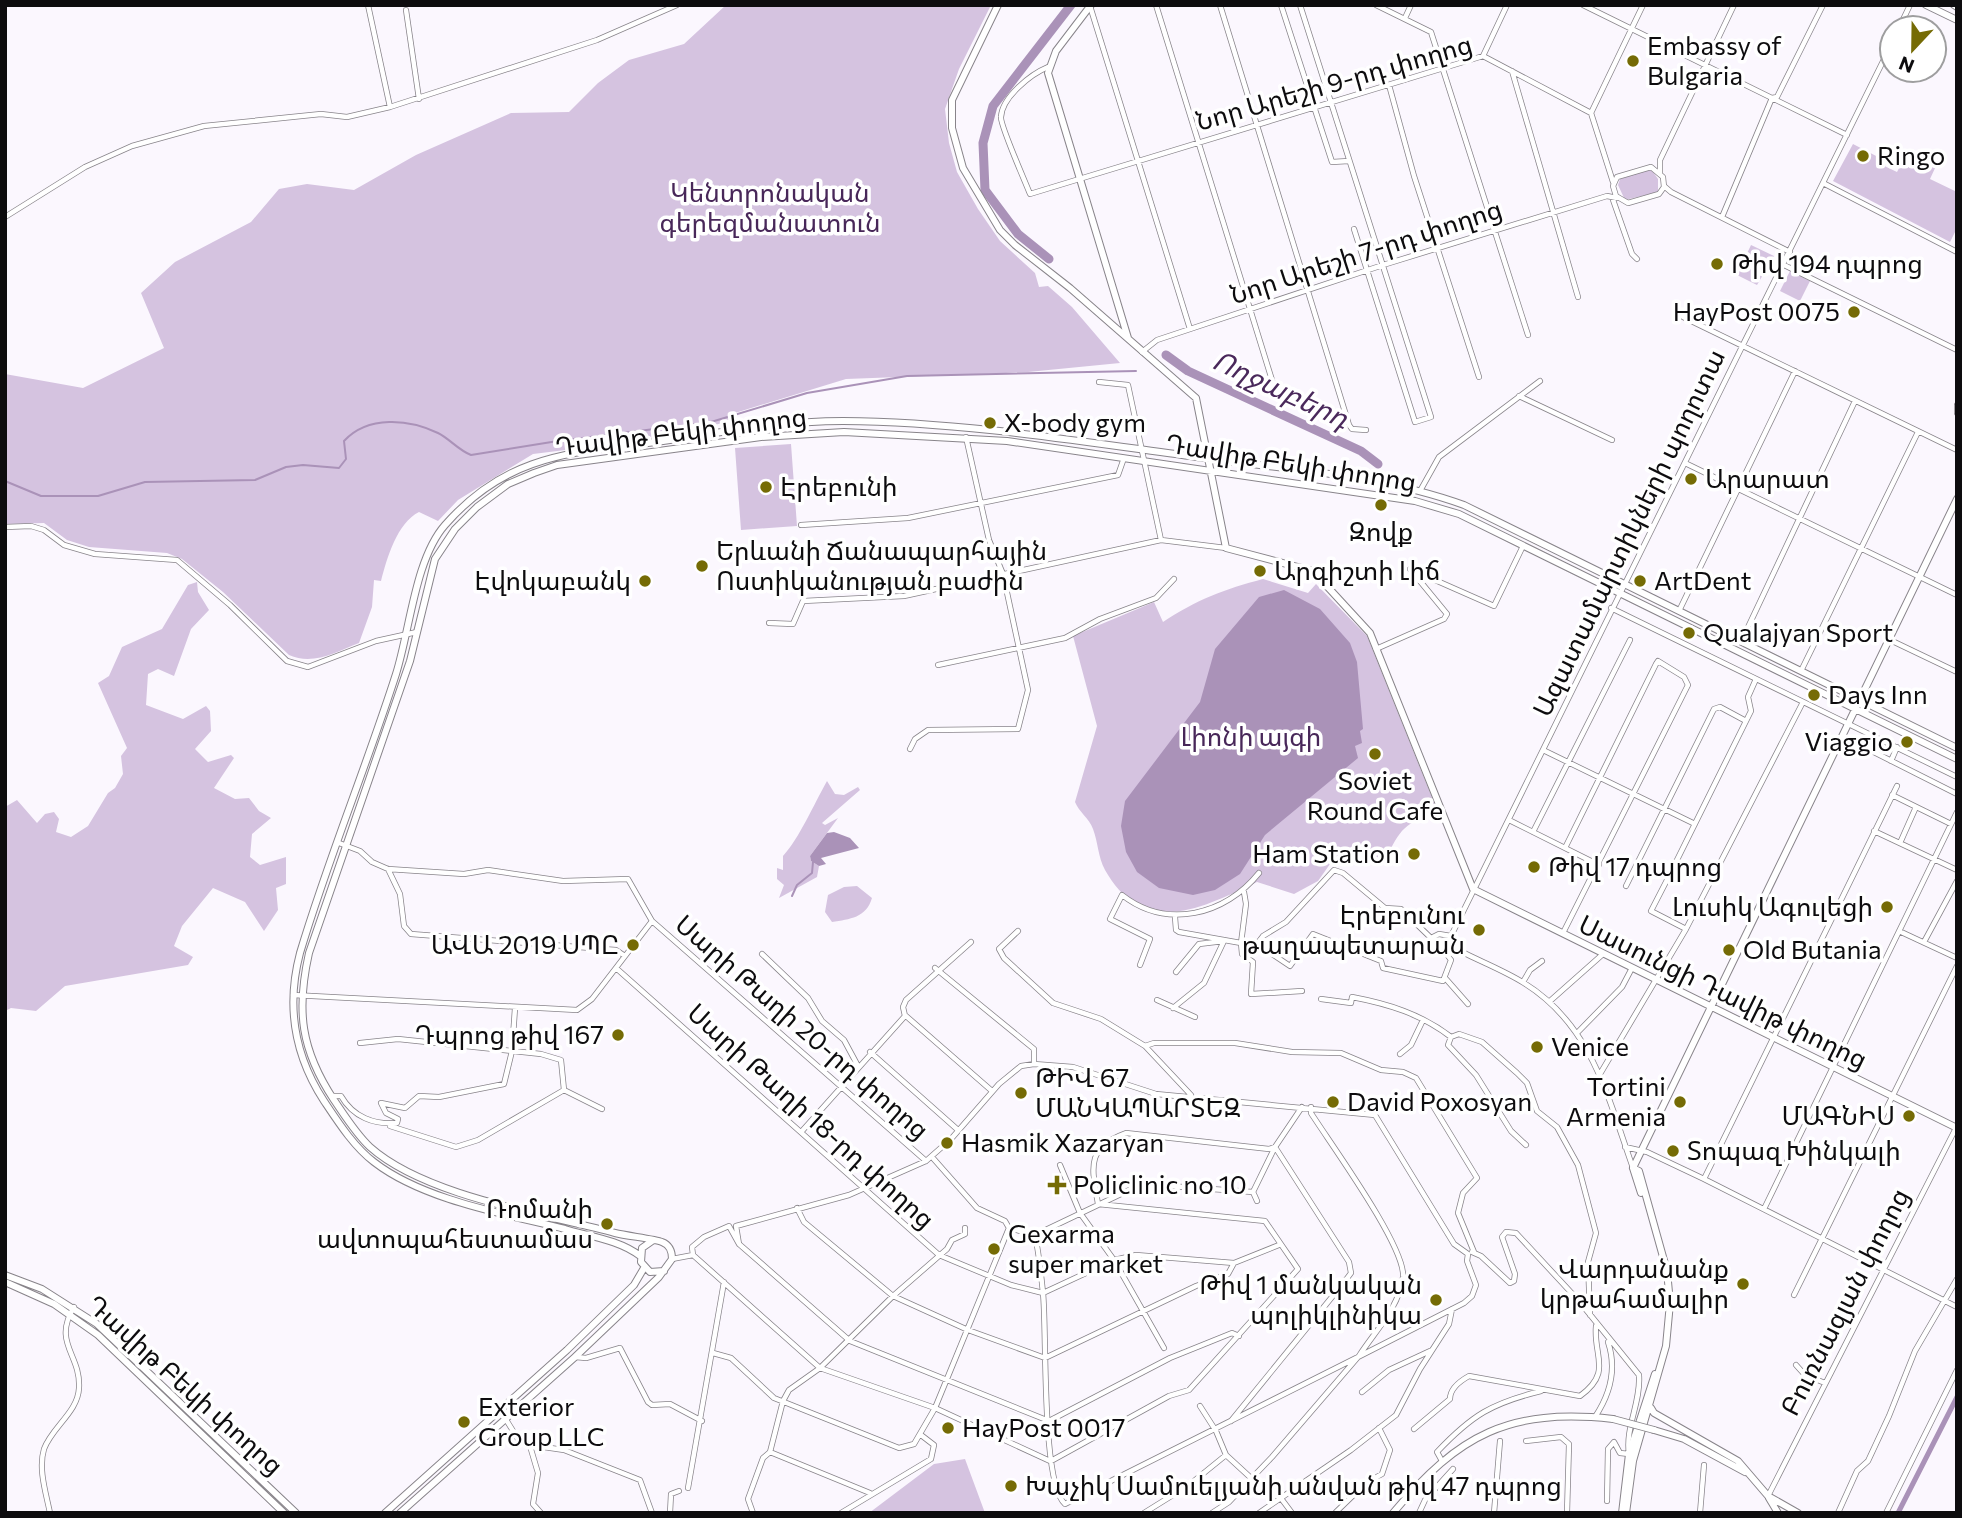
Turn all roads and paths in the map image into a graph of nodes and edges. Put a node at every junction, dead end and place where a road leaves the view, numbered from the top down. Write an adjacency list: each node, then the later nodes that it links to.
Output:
1 (368, 5): 31 (street)
2 (677, 5): 29 (street)
3 (998, 5): 67 (main road)
4 (1156, 5): 36 (street)
5 (1220, 5): 34 (street)
6 (1281, 5): 32 (street)
7 (1300, 5): 30 (street)
8 (1376, 5): 18 (street)
9 (1411, 5): 18 (street)
10 (1507, 5): 21 (street)
11 (1583, 5): 20 (street)
12 (1643, 5): 20 (street)
13 (1734, 5): 22 (street)
14 (1823, 5): 28 (street)
15 (1926, 5): 19 (main road)
16 (1091, 6): 23 (main road); 37 (street)
17 (406, 10): 29 (street)
18 (1405, 18): 24 (street)
19 (1957, 20)
20 (1632, 30): 22 (street); 33 (street)
21 (1483, 56): 24 (street, Նոր Արեշի 9-րդ փողոց); 25 (street, Նոր Արեշի 9-րդ փողոց)
22 (1705, 65): 28 (street); 38 (street)
23 (1048, 67): 44 (main road); 44 (street, Նոր Արեշի 9-րդ փողոց)
24 (1443, 68): 27 (street, Նոր Արեշի 9-րդ փողոց); 55 (street)
25 (1511, 71): 33 (street, Նոր Արեշի 9-րդ փողոց); 51 (street)
26 (1878, 71): 35 (street, Ազատամարտիկների պողոտա)
27 (1389, 85): 30 (street, Նոր Արեշի 9-րդ փողոց); 56 (street)
28 (1772, 98): 35 (street); 53 (street)
29 (419, 99): 31 (street)
30 (1330, 103): 32 (street, Նոր Արեշի 9-րդ փողոց); 39 (street)
31 (390, 107): 52 (street)
32 (1313, 108): 34 (street, Նոր Արեշի 9-րդ փողոց); 39 (street)
33 (1591, 113): 41 (street)
34 (1257, 125): 36 (street, Նոր Արեշի 9-րդ փողոց); 63 (street)
35 (1846, 135): 45 (street, Ազատամարտիկների պողոտա)
36 (1199, 142): 37 (street, Նոր Արեշի 9-րդ փողոց); 66 (street)
37 (1140, 160): 44 (street, Նոր Արեշի 9-րդ փողոց); 69 (street)
38 (1660, 160): 40 (street); 42 (street)
39 (1349, 161): 60 (street)
40 (1651, 167): 42 (street); 43 (street)
41 (1610, 172): 43 (street); 47 (street)
42 (1660, 173): 46 (street)
43 (1619, 176): 47 (street)
44 (1080, 179): 65 (main road)
45 (1823, 183): 57 (street, Ազատամարտիկների պողոտա); 58 (street)
46 (1664, 186): 48 (street); 49 (street)
47 (1614, 187): 50 (street); 50 (street)
48 (1671, 192): 49 (street, Նոր Արեշի 7-րդ փողոց); 53 (street)
49 (1659, 194): 50 (street, Նոր Արեշի 7-րդ փողոց)
50 (1612, 197): 51 (street, Նոր Արեշի 7-րդ փողոց); 59 (street)
51 (1555, 212): 55 (street, Նոր Արեշի 7-րդ փողոց); 64 (street)
52 (5, 216)
53 (1722, 217): 57 (street)
54 (1354, 229): 62 (street)
55 (1495, 230): 56 (street, Նոր Արեշի 7-րդ փողոց); 70 (street)
56 (1436, 248): 60 (street, Նոր Արեշի 7-րդ փողոց); 76 (street)
57 (1790, 252): 61 (street, Ազատամարտիկների պողոտա)
58 (1957, 252)
59 (1637, 259)
60 (1383, 265): 62 (street, Նոր Արեշի 7-րդ փողոց); 62 (street)
61 (1784, 265): 72 (street, Ազատամարտիկների պողոտա); 73 (street)
62 (1366, 270): 63 (street, Նոր Արեշի 7-րդ փողոց)
63 (1308, 291): 66 (street, Նոր Արեշի 7-րդ փողոց); 84 (street)
64 (1578, 297)
65 (1118, 310): 67 (main road); 71 (main road)
66 (1250, 310): 69 (street, Նոր Արեշի 7-րդ փողոց); 79 (street)
67 (1101, 315): 71 (main road)
68 (1683, 317): 72 (street)
69 (1190, 328): 74 (street, Նոր Արեշի 7-րդ փողոց)
70 (1528, 335)
71 (1128, 340): 74 (main road)
72 (1743, 346): 75 (street); 93 (street, Ազատամարտիկների պողոտա)
73 (1957, 350)
74 (1142, 352): 91 (main road)
75 (1795, 371): 81 (street); 95 (street)
76 (1479, 377)
77 (1540, 381): 80 (street, Դավիթ Բեկի փողոց)
78 (1099, 382): 88 (street)
79 (1276, 393)
80 (1519, 396): 87 (street); 96 (street, Դավիթ Բեկի փողոց)
81 (1855, 401): 85 (street); 99 (street)
82 (1957, 405): 83 (street)
83 (1957, 413)
84 (1366, 430)
85 (1918, 432): 89 (street); 105 (street)
86 (966, 437): 90 (main road, Դավիթ Բեկի փողոց); 98 (street); 115 (main road, Դավիթ Բեկի փողոց)
87 (1612, 440)
88 (1141, 449): 91 (main road, Դավիթ Բեկի փողոց); 92 (street); 116 (main road, Դավիթ Բեկի փողոց)
89 (1957, 450)
90 (1124, 458): 92 (main road, Դավիթ Բեկի փողոց); 98 (street)
91 (1208, 459): 94 (main road); 96 (main road, Դավիթ Բեկի փողոց)
92 (1144, 461): 94 (main road, Դավիթ Բեկի փողոց); 102 (street)
93 (1685, 463): 95 (street); 109 (street, Ազատամարտիկների պողոտա)
94 (1210, 470): 103 (main road, Դավիթ Բեկի փողոց); 104 (main road)
95 (1738, 489): 99 (street); 113 (street)
96 (1420, 491): 109 (main road, Դավիթ Բեկի փողոց)
97 (1957, 499): 107 (main road)
98 (981, 502): 100 (street); 106 (street)
99 (1800, 519): 105 (street); 119 (street)
100 (802, 525)
101 (5, 527): 116 (street)
102 (1161, 540): 104 (street); 106 (street)
103 (1523, 546): 110 (main road, Դավիթ Բեկի փողոց); 120 (street)
104 (1226, 548): 120 (main road)
105 (1862, 549): 107 (street); 123 (street)
106 (1003, 574): 114 (street); 121 (street)
107 (1919, 576): 111 (street); 117 (main road)
108 (1174, 579): 121 (street)
109 (1623, 584): 110 (street, Ազատամարտիկների պողոտա); 113 (main road, Դավիթ Բեկի փողոց)
110 (1619, 593): 112 (street, Ազատամարտիկների պողոտա); 128 (main road, Դավիթ Բեկի փողոց)
111 (1957, 595)
112 (1612, 608): 125 (street); 135 (street, Ազատամարտիկների պողոտա)
113 (1679, 611): 119 (main road, Դավիթ Բեկի փողոց)
114 (769, 623)
115 (418, 631): 116 (street); 155 (main road, Դավիթ Բեկի փողոց)
116 (408, 634): 153 (main road, Դավիթ Բեկի փողոց)
117 (1887, 638): 124 (street); 126 (main road)
118 (1630, 640): 138 (street)
119 (1741, 642): 123 (main road, Դավիթ Բեկի փողոց)
120 (1376, 649): 165 (main road)
121 (1018, 650): 122 (street); 134 (street)
122 (938, 665)
123 (1801, 671): 126 (main road, Դավիթ Բեկի փողոց)
124 (1957, 672)
125 (1756, 679): 127 (street); 129 (street)
126 (1860, 699): 128 (main road); 133 (main road, Դավիթ Բեկի փողոց)
127 (1803, 702): 130 (street); 170 (street)
128 (1855, 709): 130 (main road); 136 (main road, Դավիթ Բեկի փողոց)
129 (1746, 721): 146 (street); 149 (street)
130 (1848, 723): 131 (main road); 132 (street)
131 (1842, 736): 137 (street); 203 (main road)
132 (1897, 747): 137 (street); 139 (street)
133 (1957, 748)
134 (910, 749)
135 (1543, 750): 138 (street); 148 (street, Ազատամարտիկների պողոտա)
136 (1957, 759)
137 (1891, 761): 143 (street)
138 (1568, 762): 140 (street); 152 (street)
139 (1957, 777)
140 (1602, 778): 142 (street); 142 (street); 156 (street)
141 (1897, 786): 144 (street)
142 (1634, 794): 146 (street); 158 (street)
143 (1957, 794)
144 (1892, 795): 145 (street); 151 (street)
145 (1916, 807): 150 (street); 154 (street)
146 (1665, 809): 149 (street); 166 (street)
147 (1957, 812): 150 (street)
148 (1509, 820): 152 (street); 165 (street, Ազատամարտիկների պողոտա)
149 (1695, 824): 159 (street)
150 (1951, 824): 157 (street)
151 (1874, 831): 154 (street); 210 (street)
152 (1534, 832): 156 (street)
153 (339, 843): 155 (street); 196 (main road, Դավիթ Բեկի փողոց)
154 (1900, 843): 157 (street)
155 (348, 845): 160 (street); 197 (main road, Դավիթ Բեկի փողոց)
156 (1565, 848): 158 (street)
157 (1934, 859): 161 (street); 172 (street)
158 (1599, 865): 173 (street)
159 (1674, 866)
160 (388, 869): 169 (street, Սարի Թաղի 20-րդ փողոց); 183 (street)
161 (1957, 870)
162 (1259, 873): 167 (street)
163 (1668, 878): 170 (street)
164 (1957, 881): 178 (street)
165 (1472, 886): 173 (main road, Սասունցի Դավիթ փողոց); 174 (street, Ազատամարտիկների պողոտա)
166 (1626, 886)
167 (1245, 890): 168 (street); 177 (street)
168 (1175, 917): 176 (street); 186 (street)
169 (652, 921): 183 (street); 220 (street, Սարի Թաղի 20-րդ փողոց)
170 (1686, 929): 193 (street)
171 (1018, 931): 212 (street)
172 (1899, 931): 178 (street); 218 (street)
173 (1563, 934): 182 (main road, Սասունցի Դավիթ փողոց)
174 (1451, 936): 179 (street); 180 (street)
175 (971, 942): 190 (street)
176 (1224, 942): 177 (street); 191 (street); 204 (street)
177 (1241, 943): 179 (street); 195 (street)
178 (1924, 943): 184 (street)
179 (1257, 944): 192 (street)
180 (1454, 946): 192 (street); 194 (street)
181 (762, 954): 217 (street)
182 (1603, 954): 189 (main road, Սասունցի Դավիթ փողոց); 200 (street)
183 (625, 956): 188 (street)
184 (1957, 958)
185 (1542, 961): 194 (street)
186 (1140, 965)
187 (1957, 966): 225 (street)
188 (616, 968): 202 (street); 232 (street, Սարի Թաղի 18-րդ փողոց)
189 (1632, 968): 193 (main road, Սասունցի Դավիթ փողոց); 208 (street)
190 (937, 969): 205 (street); 216 (street)
191 (1176, 972)
192 (1446, 979): 201 (street)
193 (1656, 980): 203 (main road, Սասունցի Դավիթ փողոց); 219 (street)
194 (1523, 982): 200 (street)
195 (1302, 991)
196 (293, 995): 197 (street); 259 (main road, Դավիթ Բեկի փողոց)
197 (302, 995): 202 (street); 223 (main road, Դավիթ Բեկի փողոց)
198 (1321, 999): 207 (street)
199 (1157, 1000): 204 (street)
200 (1550, 1001): 208 (street)
201 (1468, 1004)
202 (515, 1007): 213 (street)
203 (1711, 1007): 210 (main road, Սասունցի Դավիթ փողոց); 236 (main road)
204 (1173, 1008): 206 (street)
205 (905, 1016): 214 (street); 222 (street)
206 (1195, 1017)
207 (1423, 1020): 209 (street); 215 (street)
208 (1577, 1032): 219 (street)
209 (1451, 1037): 233 (street); 280 (street)
210 (1772, 1038): 218 (main road, Սասունցի Դավիթ փողոց); 241 (street)
211 (360, 1043): 213 (street)
212 (1146, 1046): 224 (street); 256 (street)
213 (512, 1051): 221 (street); 229 (street)
214 (870, 1052): 217 (street); 231 (street)
215 (1400, 1054)
216 (1034, 1064): 222 (street); 224 (street)
217 (858, 1066): 220 (street)
218 (1835, 1069): 225 (main road, Սասունցի Դավիթ փողոց); 247 (street)
219 (1600, 1074): 235 (street)
220 (841, 1084): 232 (street); 238 (street, Սարի Թաղի 20-րդ փողոց)
221 (564, 1090): 228 (street); 229 (street)
222 (992, 1091): 231 (street)
223 (331, 1096): 229 (street); 253 (main road, Դավիթ Բեկի փողոց)
224 (1192, 1096): 226 (street)
225 (1894, 1098): 230 (main road, Սասունցի Դավիթ փողոց); 252 (street)
226 (1303, 1107): 227 (street); 234 (street)
227 (1311, 1107): 256 (street); 290 (street)
228 (602, 1109)
229 (386, 1124)
230 (1956, 1127): 265 (street, Բուռնազյան փողոց)
231 (958, 1130): 237 (street)
232 (802, 1131): 242 (street, Սարի Թաղի 18-րդ փողոց)
233 (1526, 1145)
234 (1275, 1147): 243 (street); 245 (street); 309 (street)
235 (1625, 1147): 236 (street); 240 (street)
236 (1639, 1150): 240 (main road); 241 (street)
237 (932, 1157): 238 (street); 250 (street, Սարի Թաղի 20-րդ փողոց)
238 (926, 1161): 242 (street)
239 (1060, 1165): 248 (street)
240 (1633, 1168): 300 (main road); 304 (main road)
241 (1704, 1180): 247 (street)
242 (865, 1188): 246 (street); 258 (street, Սարի Թաղի 18-րդ փողոց)
243 (1252, 1192): 244 (street); 245 (street)
244 (1257, 1200)
245 (1098, 1204): 248 (street); 255 (street)
246 (797, 1208): 254 (street); 273 (street)
247 (1764, 1209): 252 (street)
248 (1080, 1213): 251 (street); 261 (street)
249 (965, 1228): 258 (street)
250 (1009, 1228): 251 (street, Սարի Թաղի 20-րդ փողոց); 267 (street)
251 (1035, 1235): 271 (street)
252 (1822, 1238): 265 (street); 272 (street)
253 (652, 1241): 259 (main road); 260 (main road, Դավիթ Բեկի փողոց)
254 (739, 1244): 257 (street); 285 (street)
255 (1279, 1244): 262 (street); 283 (street)
256 (1471, 1253): 277 (street); 280 (street)
257 (693, 1255): 260 (street); 269 (street)
258 (939, 1255): 267 (street, Սարի Թաղի 18-րդ փողոց); 273 (street)
259 (640, 1256): 264 (main road)
260 (672, 1259): 263 (main road)
261 (1114, 1260): 262 (street); 271 (street); 278 (street)
262 (1234, 1264): 278 (street)
263 (668, 1267): 264 (main road); 289 (main road)
264 (644, 1268): 337 (main road)
265 (1884, 1268): 274 (street); 296 (street, Բուռնազյան փողոց)
266 (5, 1275): 275 (main road, Դավիթ Բեկի փողոց)
267 (990, 1276): 271 (street, Սարի Թաղի 18-րդ փողոց); 282 (street)
268 (1957, 1279): 274 (street)
269 (724, 1281): 288 (street); 293 (street)
270 (5, 1282): 279 (main road, Դավիթ Բեկի փողոց)
271 (1043, 1293): 291 (street)
272 (1794, 1295)
273 (893, 1296): 282 (street); 285 (street)
274 (1943, 1300): 276 (street); 356 (street)
275 (74, 1307): 279 (street); 310 (main road, Դավիթ Բեկի փողոց)
276 (1957, 1307)
277 (1452, 1309): 287 (street); 290 (street)
278 (1142, 1312): 286 (street); 291 (street)
279 (69, 1314): 310 (main road, Դավիթ Բեկի փողոց); 334 (street)
280 (1590, 1315): 281 (street)
281 (1596, 1325): 284 (street); 297 (street)
282 (968, 1330): 291 (street); 295 (street)
283 (1239, 1336): 308 (street); 321 (street)
284 (1607, 1337): 301 (street); 305 (street)
285 (850, 1341): 293 (street); 295 (street)
286 (1164, 1349)
287 (1431, 1351): 298 (street); 311 (street)
288 (713, 1353): 299 (street); 307 (street)
289 (575, 1357): 306 (main road); 307 (street)
290 (1358, 1357): 309 (street); 326 (street)
291 (1045, 1358): 308 (street)
292 (1796, 1365): 296 (street)
293 (820, 1368): 299 (street); 303 (street)
294 (1957, 1370): 357 (street)
295 (949, 1379): 303 (street); 308 (street)
296 (1825, 1383): 330 (street, Բուռնազյան փողոց)
297 (1542, 1391): 312 (street); 322 (street)
298 (1362, 1392)
299 (783, 1401): 314 (street); 318 (street)
300 (1652, 1402): 304 (main road); 325 (main road)
301 (1637, 1403): 304 (street); 319 (street)
302 (1200, 1406): 313 (street)
303 (935, 1408): 314 (street); 321 (street)
304 (1647, 1410): 319 (main road); 352 (main road)
305 (1595, 1417): 322 (main road); 325 (main road, bridge)
306 (505, 1418): 317 (street); 338 (main road)
307 (702, 1420): 327 (street)
308 (1048, 1421): 321 (street)
309 (1231, 1421): 313 (street)
310 (202, 1428): 335 (main road, Դավիթ Բեկի փողոց); 336 (main road, Դավիթ Բեկի փողոց)
311 (1379, 1428): 331 (street); 333 (street)
312 (1414, 1429)
313 (1216, 1430): 320 (street); 321 (street)
314 (921, 1435): 329 (street)
315 (1500, 1441): 350 (street)
316 (1526, 1441): 351 (street)
317 (530, 1445): 339 (street); 340 (street)
318 (770, 1452): 329 (street); 342 (street)
319 (1629, 1454): 332 (street); 352 (main road)
320 (1226, 1455): 326 (street); 344 (street)
321 (1051, 1461)
322 (1442, 1461): 348 (main road)
323 (1704, 1465): 353 (street)
324 (1453, 1469): 349 (street)
325 (1752, 1476): 330 (main road)
326 (1251, 1478): 345 (street)
327 (688, 1488)
328 (679, 1491): 341 (street)
329 (871, 1493): 343 (street)
330 (1768, 1496): 354 (main road); 355 (main road)
331 (1280, 1497): 346 (street); 347 (street)
332 (1606, 1501)
333 (1336, 1512)
334 (50, 1513)
335 (284, 1513)
336 (296, 1513)
337 (385, 1513)
338 (400, 1513)
339 (541, 1513)
340 (652, 1513)
341 (670, 1513)
342 (753, 1513)
343 (841, 1513)
344 (1144, 1513)
345 (1212, 1513)
346 (1259, 1513)
347 (1293, 1513)
348 (1393, 1513)
349 (1419, 1513)
350 (1494, 1513)
351 (1567, 1513)
352 (1624, 1513)
353 (1700, 1513)
354 (1778, 1513)
355 (1798, 1513)
356 (1838, 1513)
357 (1886, 1513)

